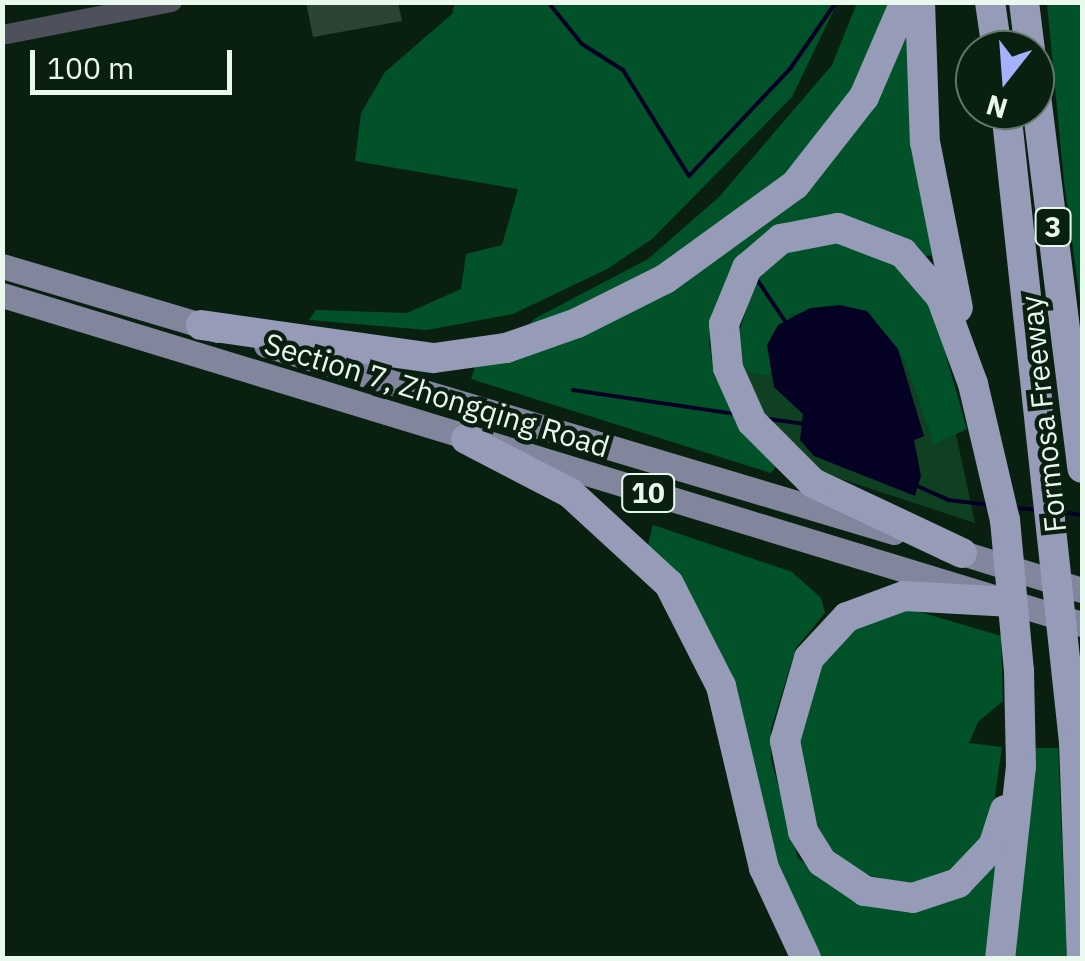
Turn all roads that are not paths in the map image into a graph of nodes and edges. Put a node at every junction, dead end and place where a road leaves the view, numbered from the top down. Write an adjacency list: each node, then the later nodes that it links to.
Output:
1 (172, 2): 8 (street)
2 (905, 2): 13 (highway)
3 (920, 2): 14 (highway)
4 (990, 2): 6 (highway)
5 (1024, 2): 7 (highway)
6 (994, 30)
7 (1028, 30)
8 (2, 35)
9 (1009, 130): 24 (highway, Formosa Freeway / 3)
10 (1040, 130): 16 (highway, Formosa Freeway / 3)
11 (2, 266): 13 (main road, Section 7, Zhongqing Road / 10)
12 (2, 295): 15 (main road, Section 7, Zhongqing Road / 10)
13 (201, 325): 17 (main road, Section 7, Zhongqing Road / 10)
14 (973, 384): 17 (highway); 21 (highway)
15 (466, 439): 19 (main road, Section 7, Zhongqing Road / 10); 22 (highway)
16 (1082, 468)
17 (962, 553): 18 (main road, Section 7, Zhongqing Road / 10)
18 (1082, 590)
19 (1012, 602): 20 (main road, Section 7, Zhongqing Road / 10); 21 (highway)
20 (1082, 624)
21 (1018, 718): 23 (highway)
22 (806, 958)
23 (1000, 958)
24 (1082, 958)

